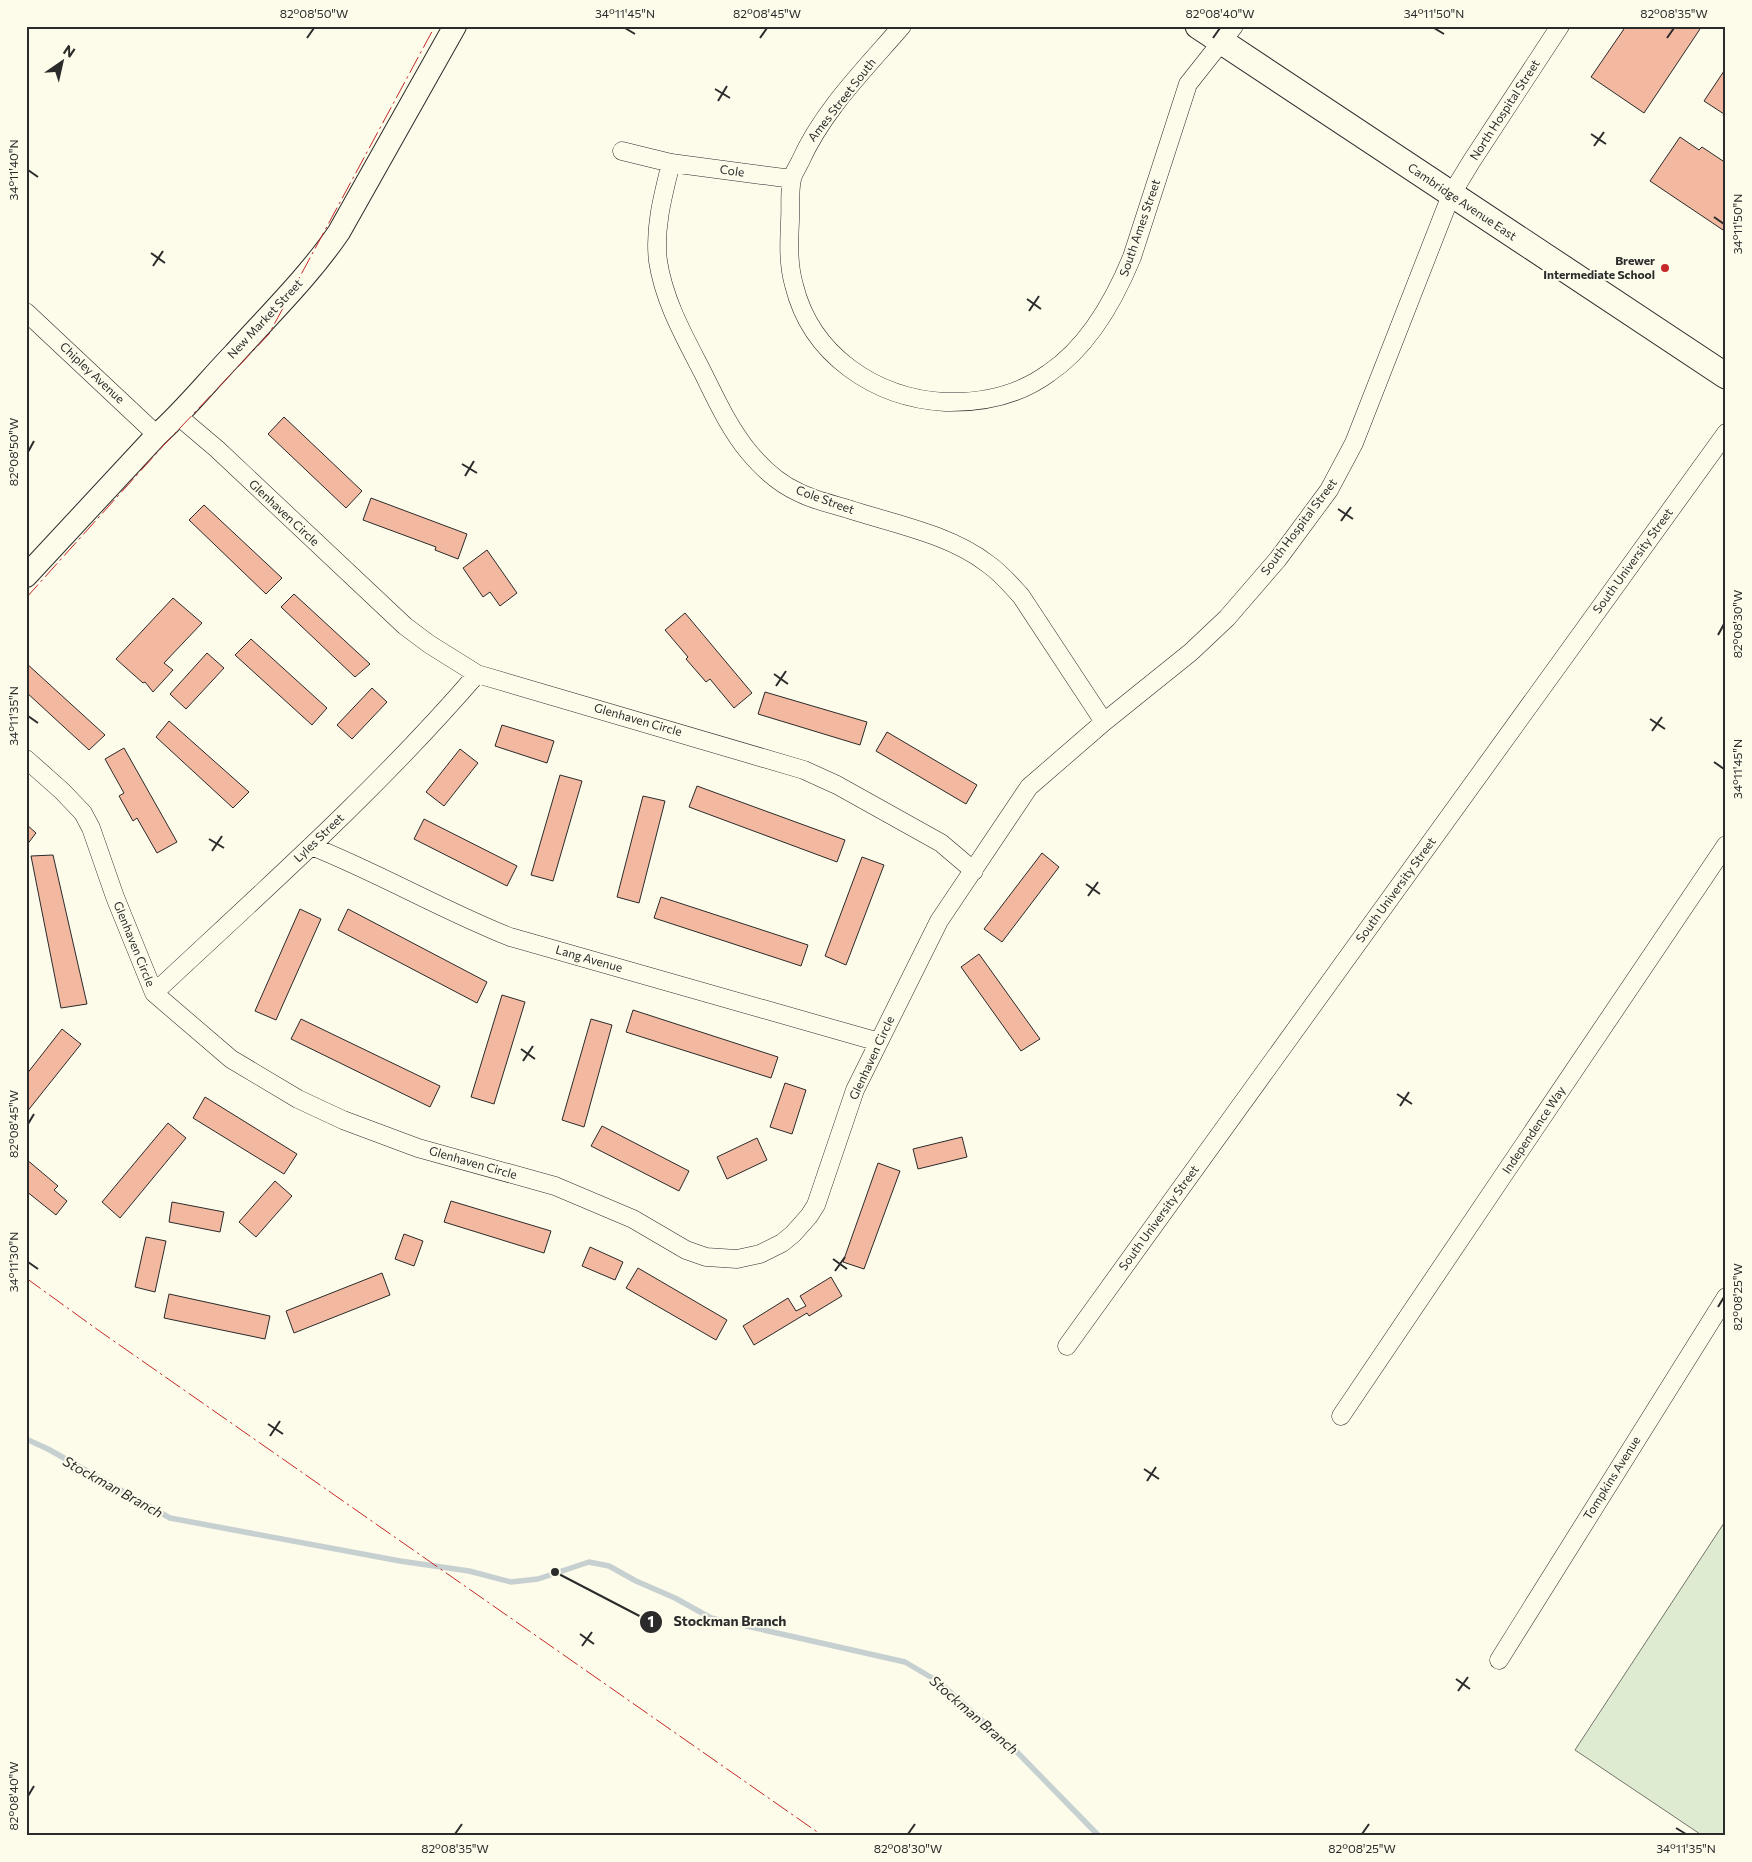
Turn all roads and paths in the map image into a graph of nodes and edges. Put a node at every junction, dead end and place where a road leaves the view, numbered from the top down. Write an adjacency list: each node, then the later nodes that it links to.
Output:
1 (455, 26): 12 (street, New Market Street)
2 (902, 26): 8 (street, Ames Street South)
3 (1198, 26): 5 (main road, Cambridge Avenue East)
4 (1560, 26): 9 (street, North Hospital Street)
5 (1228, 34): 8 (street, South Ames Street); 9 (main road, Cambridge Avenue East)
6 (622, 151): 7 (street)
7 (671, 164): 8 (street, Cole); 17 (street, Cole Street)
8 (792, 179)
9 (1451, 195): 11 (main road, Cambridge Avenue East); 17 (street, South Hospital Street)
10 (26, 312): 14 (street, Chipley Avenue)
11 (1726, 376)
12 (178, 416): 14 (street, New Market Street); 16 (street, Glenhaven Circle)
13 (1726, 433): 25 (street, South University Street)
14 (157, 435): 15 (street, New Market Street)
15 (26, 576)
16 (477, 674): 20 (street, Lyles Street); 21 (street, Glenhaven Circle)
17 (1104, 722): 21 (street, South Hospital Street)
18 (26, 759): 22 (street, Glenhaven Circle)
19 (1726, 845): 26 (street, Independence Way)
20 (311, 846): 22 (street, Lyles Street); 23 (street, Lang Avenue)
21 (974, 871): 23 (street, Glenhaven Circle)
22 (154, 994): 23 (street, Glenhaven Circle)
23 (879, 1042)
24 (1726, 1296): 27 (street, Tompkins Avenue)
25 (1067, 1346)
26 (1342, 1416)
27 (1499, 1660)

